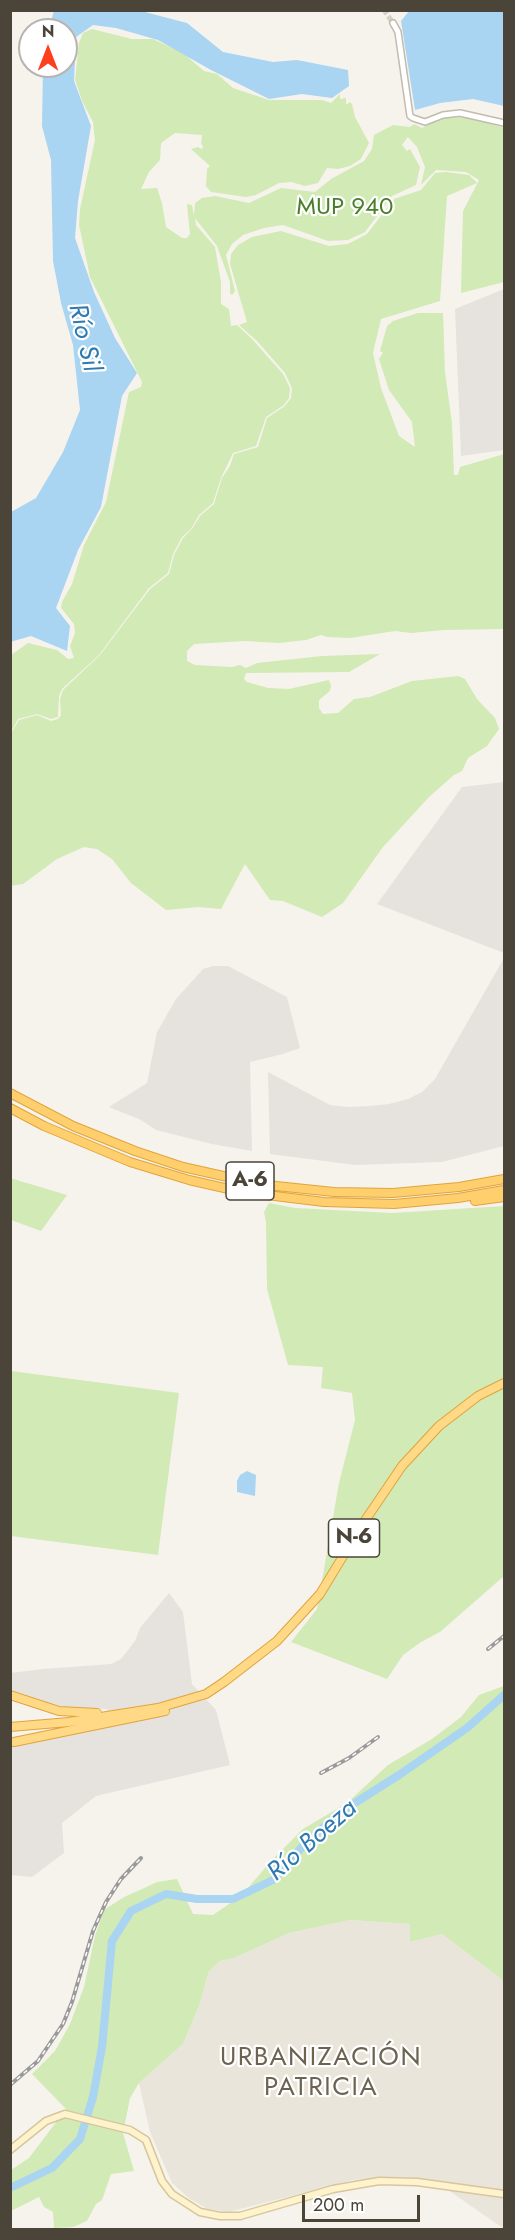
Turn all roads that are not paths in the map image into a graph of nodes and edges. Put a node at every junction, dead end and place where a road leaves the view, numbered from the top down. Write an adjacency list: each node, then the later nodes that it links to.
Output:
1 (393, 23): 2 (street)
2 (504, 123)
3 (10, 1093): 5 (highway, A-6)
4 (10, 1108): 8 (highway, A-6)
5 (504, 1179)
6 (504, 1190): 8 (highway, A-6)
7 (504, 1197): 8 (highway)
8 (324, 1202)
9 (504, 1383): 10 (highway, N-6)
10 (206, 1694): 12 (highway, N-6); 14 (highway)
11 (10, 1695): 12 (highway)
12 (158, 1707): 13 (highway, N-6)
13 (10, 1727)
14 (12, 1742)
15 (10, 2150): 16 (main road)
16 (504, 2194)

